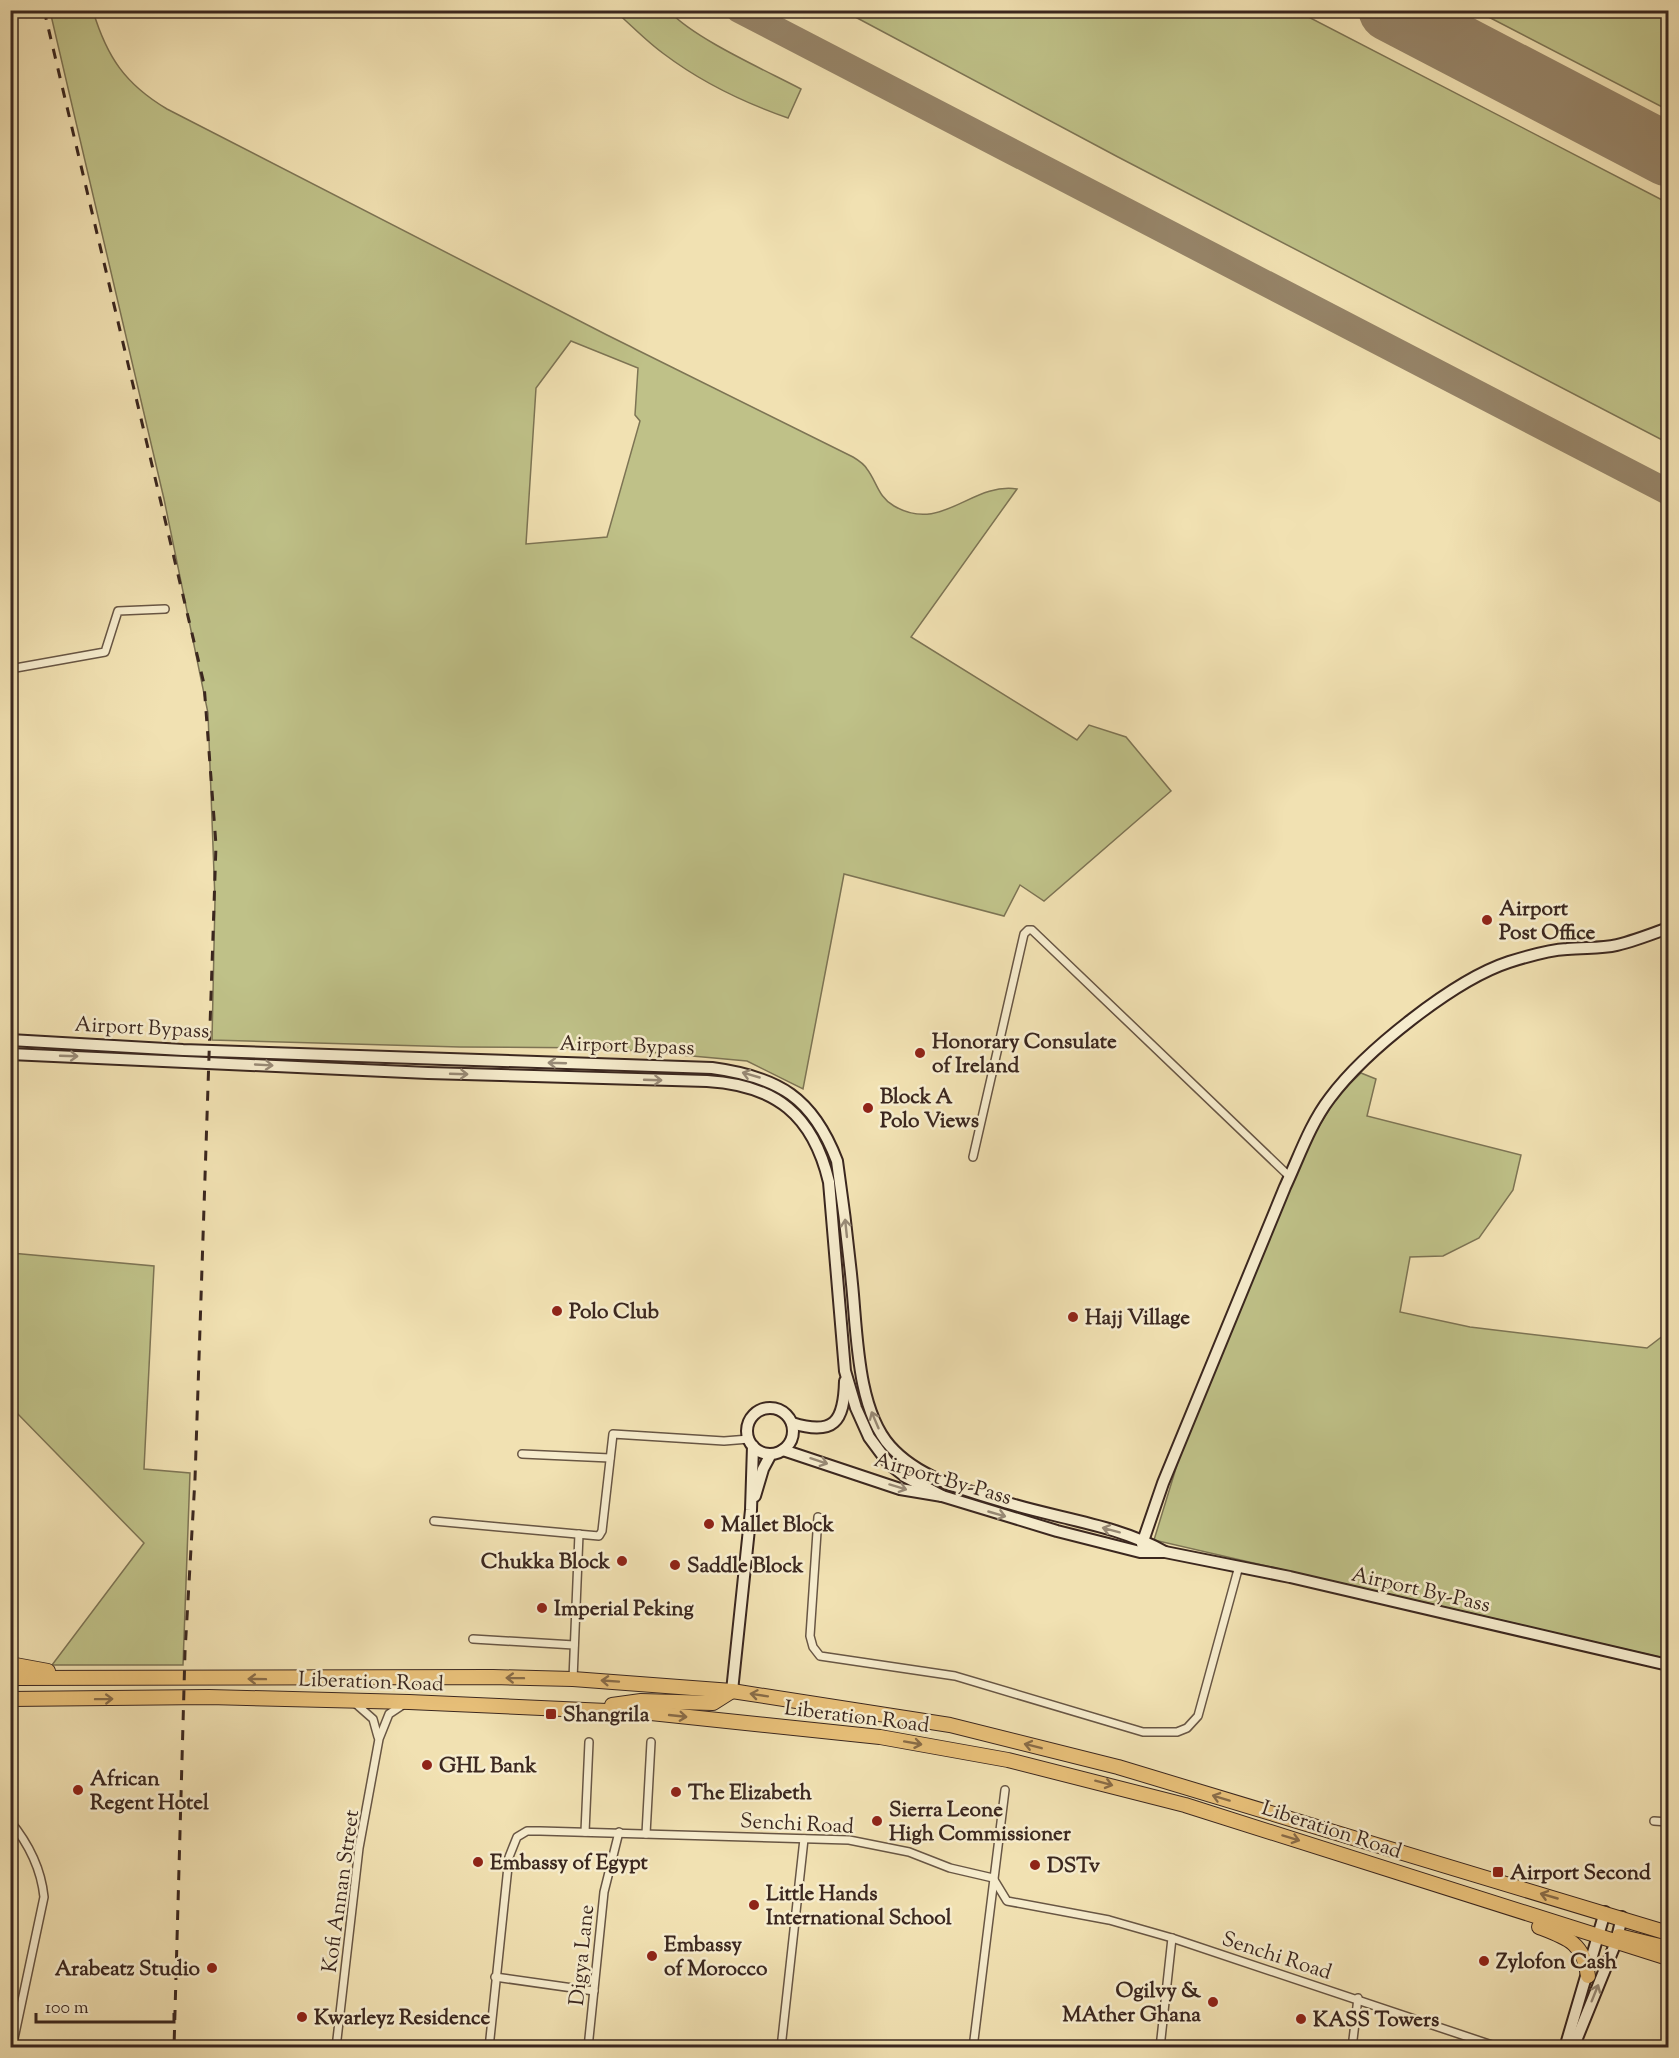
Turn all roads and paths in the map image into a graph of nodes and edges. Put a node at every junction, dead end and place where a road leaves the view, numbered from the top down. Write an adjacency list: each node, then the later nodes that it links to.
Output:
1 (165, 609): 2 (street)
2 (10, 669)
3 (1668, 928): 7 (main road)
4 (10, 1040): 15 (main road, Airport Bypass, one-way to 4)
5 (10, 1054): 8 (main road, Airport Bypass, one-way to 8)
6 (973, 1157): 7 (street)
7 (1290, 1178): 21 (main road)
8 (845, 1371): 9 (main road); 16 (main road, Airport Bypass)
9 (792, 1423): 10 (main road); 11 (main road)
10 (751, 1442): 13 (main road); 14 (street); 17 (main road)
11 (783, 1450): 13 (main road); 16 (main road, Airport By-Pass, one-way to 16)
12 (522, 1454): 14 (street)
13 (771, 1454): 17 (main road)
14 (610, 1458): 20 (street)
15 (949, 1483): 21 (main road, Airport By-Pass, one-way to 15)
16 (942, 1496): 22 (main road, Airport By-Pass, one-way to 22)
17 (751, 1510): 32 (main road)
18 (818, 1517): 24 (street)
19 (434, 1521): 20 (street)
20 (579, 1534): 26 (street)
21 (1143, 1539): 22 (main road); 23 (main road, Airport By-Pass)
22 (1140, 1552): 23 (main road, Airport By-Pass)
23 (1165, 1552): 24 (main road, Airport By-Pass)
24 (1239, 1566): 28 (main road, Airport By-Pass)
25 (473, 1639): 26 (street)
26 (574, 1645): 31 (street)
27 (10, 1664): 29 (highway)
28 (1668, 1665)
29 (80, 1677): 30 (highway, Liberation Road); 31 (highway, Liberation Road, one-way to 29)
30 (10, 1678)
31 (573, 1679): 32 (highway, Liberation Road, one-way to 31)
32 (732, 1691): 38 (highway); 52 (highway, Liberation Road, one-way to 32)
33 (10, 1699): 34 (highway, Liberation Road)
34 (46, 1700): 35 (highway, Liberation Road, one-way to 35); 37 (highway)
35 (351, 1701): 36 (highway, Liberation Road); 39 (street)
36 (409, 1702): 38 (highway, Liberation Road); 39 (street, Kofi Annan Street)
37 (10, 1708)
38 (599, 1711): 51 (highway, Liberation Road, one-way to 51)
39 (379, 1738): 65 (street, Kofi Annan Street)
40 (589, 1742): 46 (street)
41 (651, 1742): 48 (street)
42 (1005, 1790): 50 (street)
43 (10, 1821): 64 (street)
44 (1654, 1821): 45 (street)
45 (1668, 1822)
46 (585, 1832): 47 (street, Senchi Road); 61 (street, Senchi Road)
47 (619, 1832): 48 (street, Senchi Road); 62 (street, Digya Lane)
48 (646, 1834): 49 (street, Senchi Road)
49 (804, 1839): 50 (street, Senchi Road); 68 (street)
50 (993, 1878): 56 (street, Senchi Road); 69 (street)
51 (1518, 1912): 55 (highway, Liberation Road); 60 (highway)
52 (1605, 1912): 53 (highway, Liberation Road); 55 (main road)
53 (1622, 1917): 54 (highway, Liberation Road); 57 (main road)
54 (1668, 1932)
55 (1599, 1937): 57 (highway, Liberation Road); 60 (main road)
56 (1172, 1938): 63 (street, Senchi Road); 70 (street)
57 (1616, 1939): 58 (highway); 59 (highway, Liberation Road); 74 (main road, one-way to 57)
58 (1668, 1948)
59 (1668, 1958)
60 (1588, 1976): 73 (main road)
61 (495, 1977): 62 (street); 66 (street, Senchi Road)
62 (594, 1991): 67 (street, Digya Lane)
63 (1358, 1998): 71 (street); 72 (street, Senchi Road)
64 (12, 2048)
65 (336, 2048)
66 (489, 2048)
67 (588, 2048)
68 (781, 2048)
69 (974, 2048)
70 (1160, 2048)
71 (1352, 2048)
72 (1501, 2048)
73 (1565, 2048)
74 (1573, 2048)

